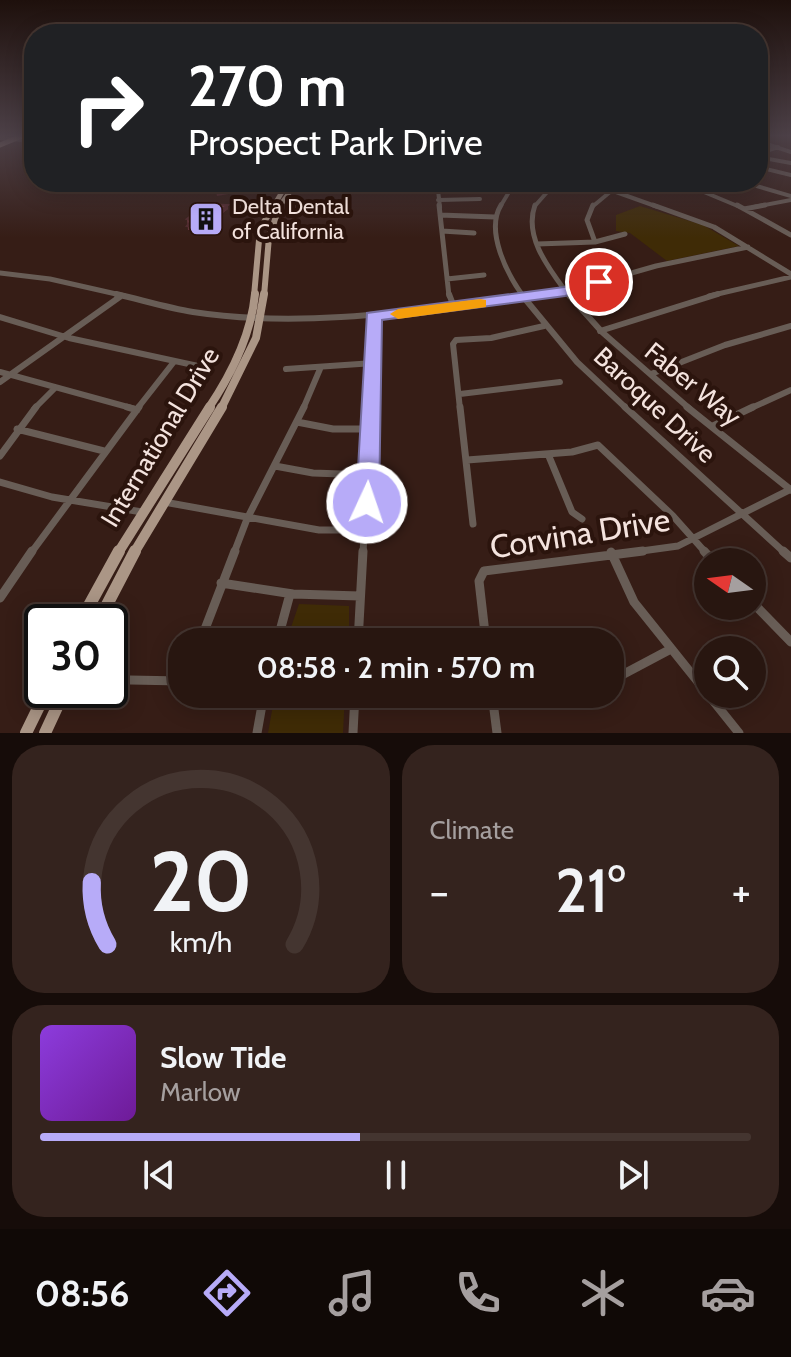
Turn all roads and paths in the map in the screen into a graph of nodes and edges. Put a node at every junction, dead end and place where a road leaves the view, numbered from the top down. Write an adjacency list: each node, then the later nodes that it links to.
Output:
1 (771, 170): 2 (street)
2 (791, 175)
3 (768, 190): 11 (street)
4 (281, 192): 17 (main road, International Drive)
5 (288, 192): 17 (main road, International Drive)
6 (438, 192): 13 (street)
7 (506, 192): 16 (street)
8 (544, 192): 23 (street, Faber Way)
9 (610, 192): 22 (street); 24 (street)
10 (704, 192): 14 (street)
11 (791, 198): 14 (street)
12 (480, 199): 13 (street)
13 (438, 200): 15 (street)
14 (744, 209): 20 (street)
15 (440, 215): 16 (street); 18 (street)
16 (495, 217): 31 (street, Baroque Drive)
17 (267, 222): 35 (main road, International Drive); 35 (main road, International Drive)
18 (442, 231): 19 (street); 28 (street)
19 (474, 233)
20 (789, 233)
21 (625, 234): 22 (street)
22 (595, 242): 23 (street)
23 (537, 244): 29 (street, Faber Way)
24 (748, 247): 27 (street); 29 (street)
25 (0, 273): 30 (street)
26 (484, 275): 28 (street)
27 (791, 276): 38 (street)
28 (447, 279): 32 (street)
29 (565, 292): 31 (street); 38 (street, Faber Way)
30 (118, 295): 35 (street); 39 (street)
31 (523, 298): 32 (street); 36 (street, Baroque Drive)
32 (454, 307): 33 (street)
33 (373, 316): 35 (street); 41 (street)
34 (0, 317): 39 (street)
35 (256, 318): 65 (main road, International Drive); 66 (main road, International Drive)
36 (544, 326): 50 (street); 67 (street, Baroque Drive)
37 (791, 326): 45 (street)
38 (600, 331): 45 (street, Faber Way)
39 (62, 335): 40 (street); 46 (street)
40 (173, 363): 42 (street); 51 (street)
41 (374, 363): 44 (street); 55 (street)
42 (198, 366)
43 (286, 369): 44 (street)
44 (320, 369): 52 (street)
45 (651, 374): 53 (street, Faber Way)
46 (3, 376): 48 (street)
47 (560, 382): 50 (street)
48 (54, 389): 51 (street); 54 (street)
49 (791, 390): 53 (street)
50 (460, 394): 59 (street)
51 (137, 410): 56 (street)
52 (297, 422): 55 (street); 60 (street)
53 (713, 426): 63 (street, Faber Way)
54 (17, 429): 56 (street); 58 (street)
55 (371, 429): 61 (street)
56 (104, 451): 64 (street)
57 (548, 454): 59 (street); 69 (street); 72 (street)
58 (0, 456)
59 (467, 460): 70 (street)
60 (275, 466): 61 (street); 68 (street)
61 (369, 475): 71 (street)
62 (0, 482): 64 (street)
63 (791, 489): 67 (street, Corvina Drive)
64 (67, 500): 66 (street); 79 (street)
65 (163, 502): 68 (street); 81 (main road, International Drive)
66 (142, 512): 80 (main road, International Drive)
67 (744, 515): 72 (street, Corvina Drive); 75 (street, Baroque Drive)
68 (247, 519): 71 (street); 76 (street)
69 (582, 519)
70 (473, 524)
71 (366, 530): 78 (street)
72 (693, 541): 73 (street); 74 (street, Corvina Drive)
73 (700, 548)
74 (611, 552): 86 (street, Corvina Drive); 88 (street)
75 (791, 558)
76 (221, 583): 77 (street); 83 (street)
77 (290, 594): 78 (street); 84 (street)
78 (360, 596): 85 (street)
79 (0, 598)
80 (90, 604)
81 (108, 604)
82 (766, 616): 87 (street)
83 (205, 628)
84 (281, 628)
85 (359, 628)
86 (485, 628)
87 (791, 642)
88 (669, 650): 89 (street); 102 (street)
89 (624, 674)
90 (130, 680): 91 (street)
91 (168, 681)
92 (38, 708): 97 (main road)
93 (57, 708): 98 (main road)
94 (261, 708): 99 (street)
95 (354, 708): 100 (street)
96 (494, 708): 101 (street)
97 (26, 733)
98 (45, 733)
99 (257, 733)
100 (353, 733)
101 (497, 733)
102 (739, 733)

